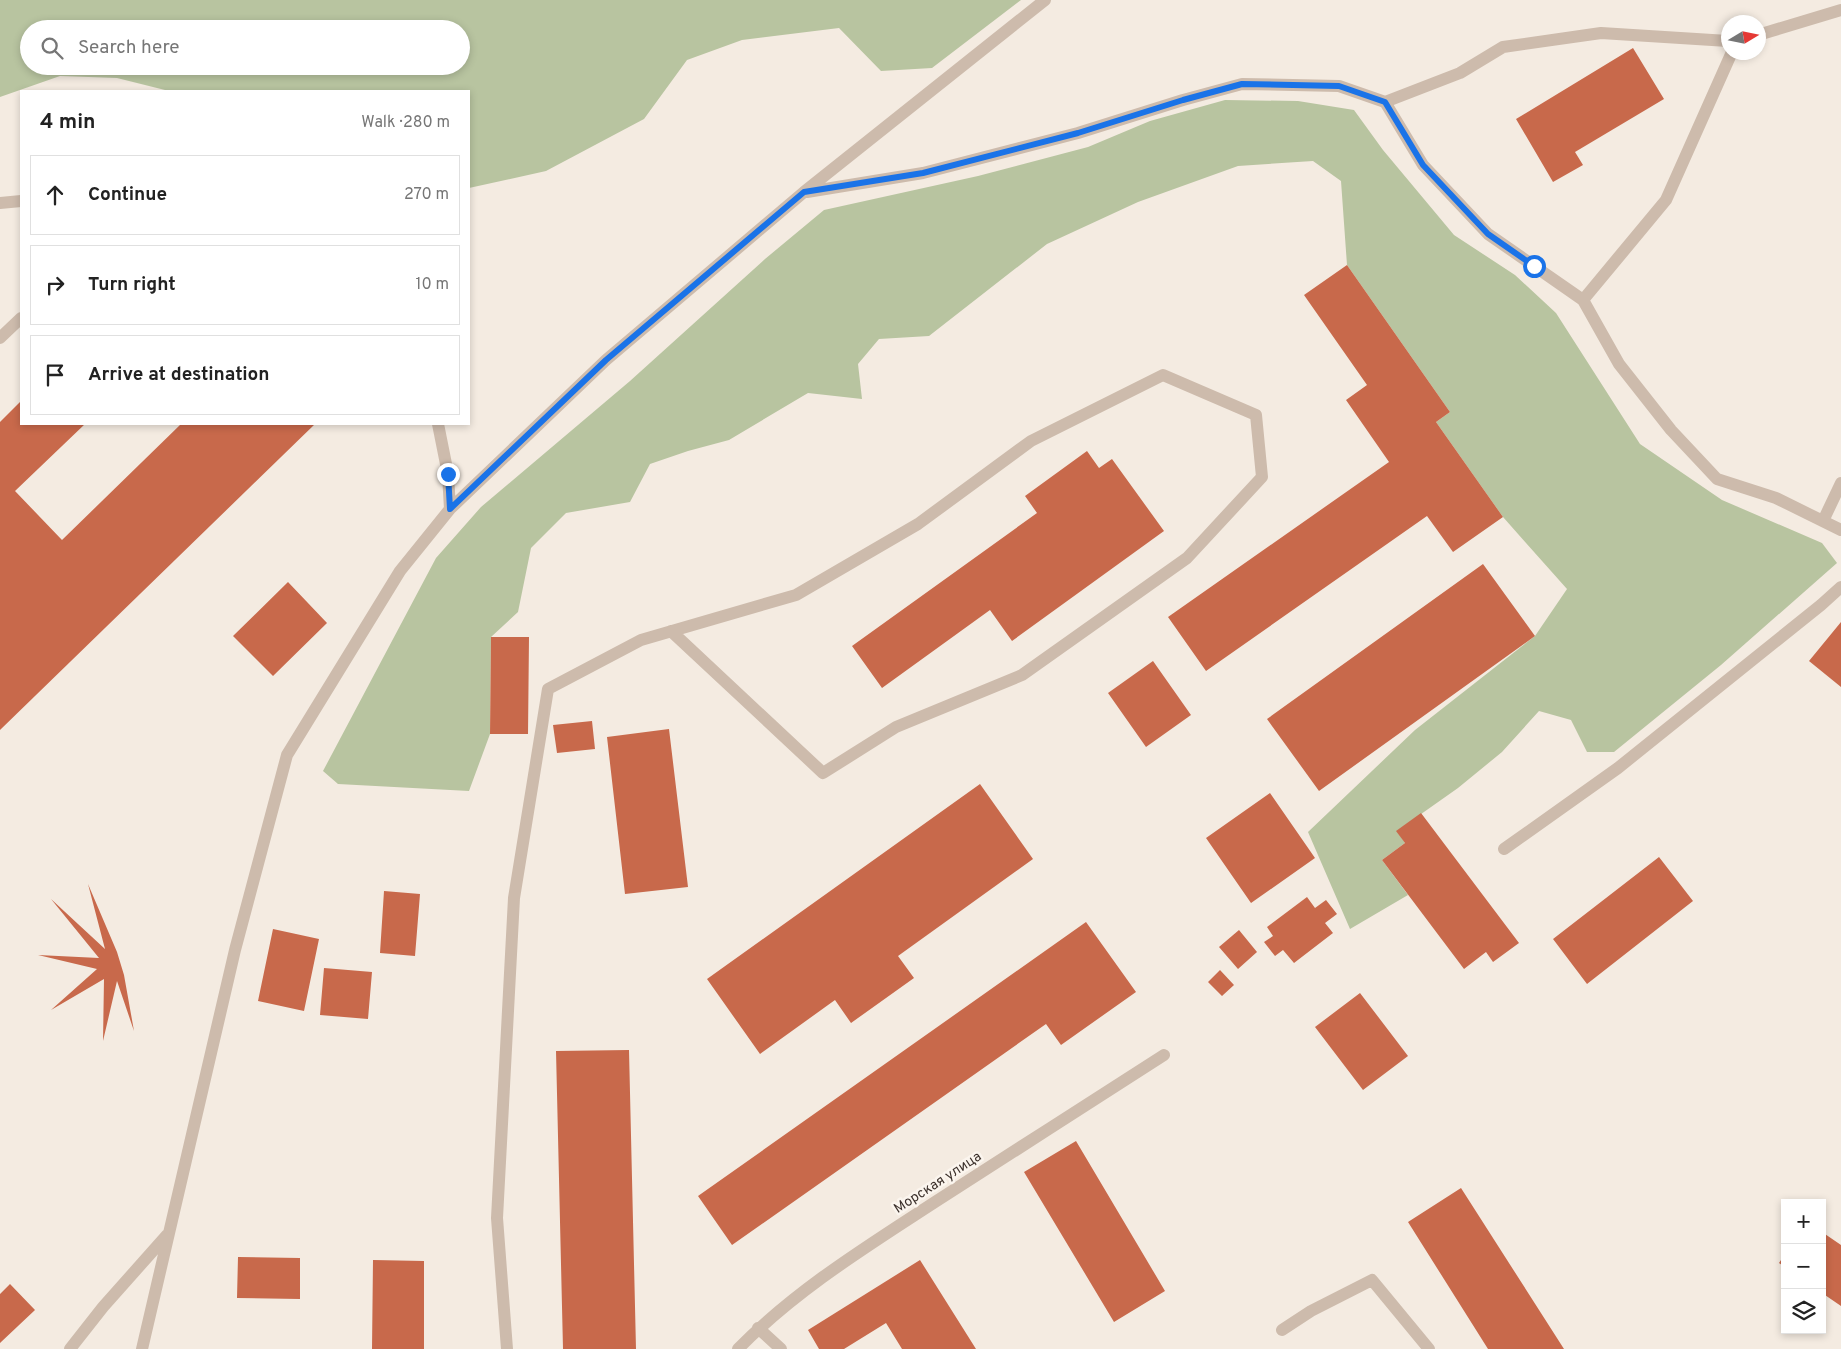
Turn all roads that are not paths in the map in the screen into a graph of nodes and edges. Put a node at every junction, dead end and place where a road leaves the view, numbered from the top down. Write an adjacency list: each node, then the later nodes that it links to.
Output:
1 (1045, 0): 7 (street)
2 (1841, 10): 3 (street)
3 (1766, 33)
4 (1721, 41): 6 (street)
5 (1728, 60): 10 (street)
6 (1385, 102): 7 (street); 10 (street)
7 (804, 192): 15 (street)
8 (20, 201): 9 (street)
9 (0, 203)
10 (1583, 300): 16 (street)
11 (20, 319): 12 (street)
12 (0, 338)
13 (438, 425): 15 (street)
14 (1841, 483): 16 (street)
15 (450, 509): 22 (street)
16 (1823, 521): 17 (street)
17 (1841, 530)
18 (1841, 587): 20 (street)
19 (671, 631): 19 (street); 27 (street)
20 (1504, 849)
21 (1164, 1055): 23 (street, Морская улица)
22 (169, 1233): 25 (street); 26 (street)
23 (758, 1328): 28 (street, Морская улица); 29 (street)
24 (1282, 1330): 30 (street)
25 (70, 1349)
26 (142, 1349)
27 (507, 1349)
28 (738, 1349)
29 (781, 1349)
30 (1429, 1349)

